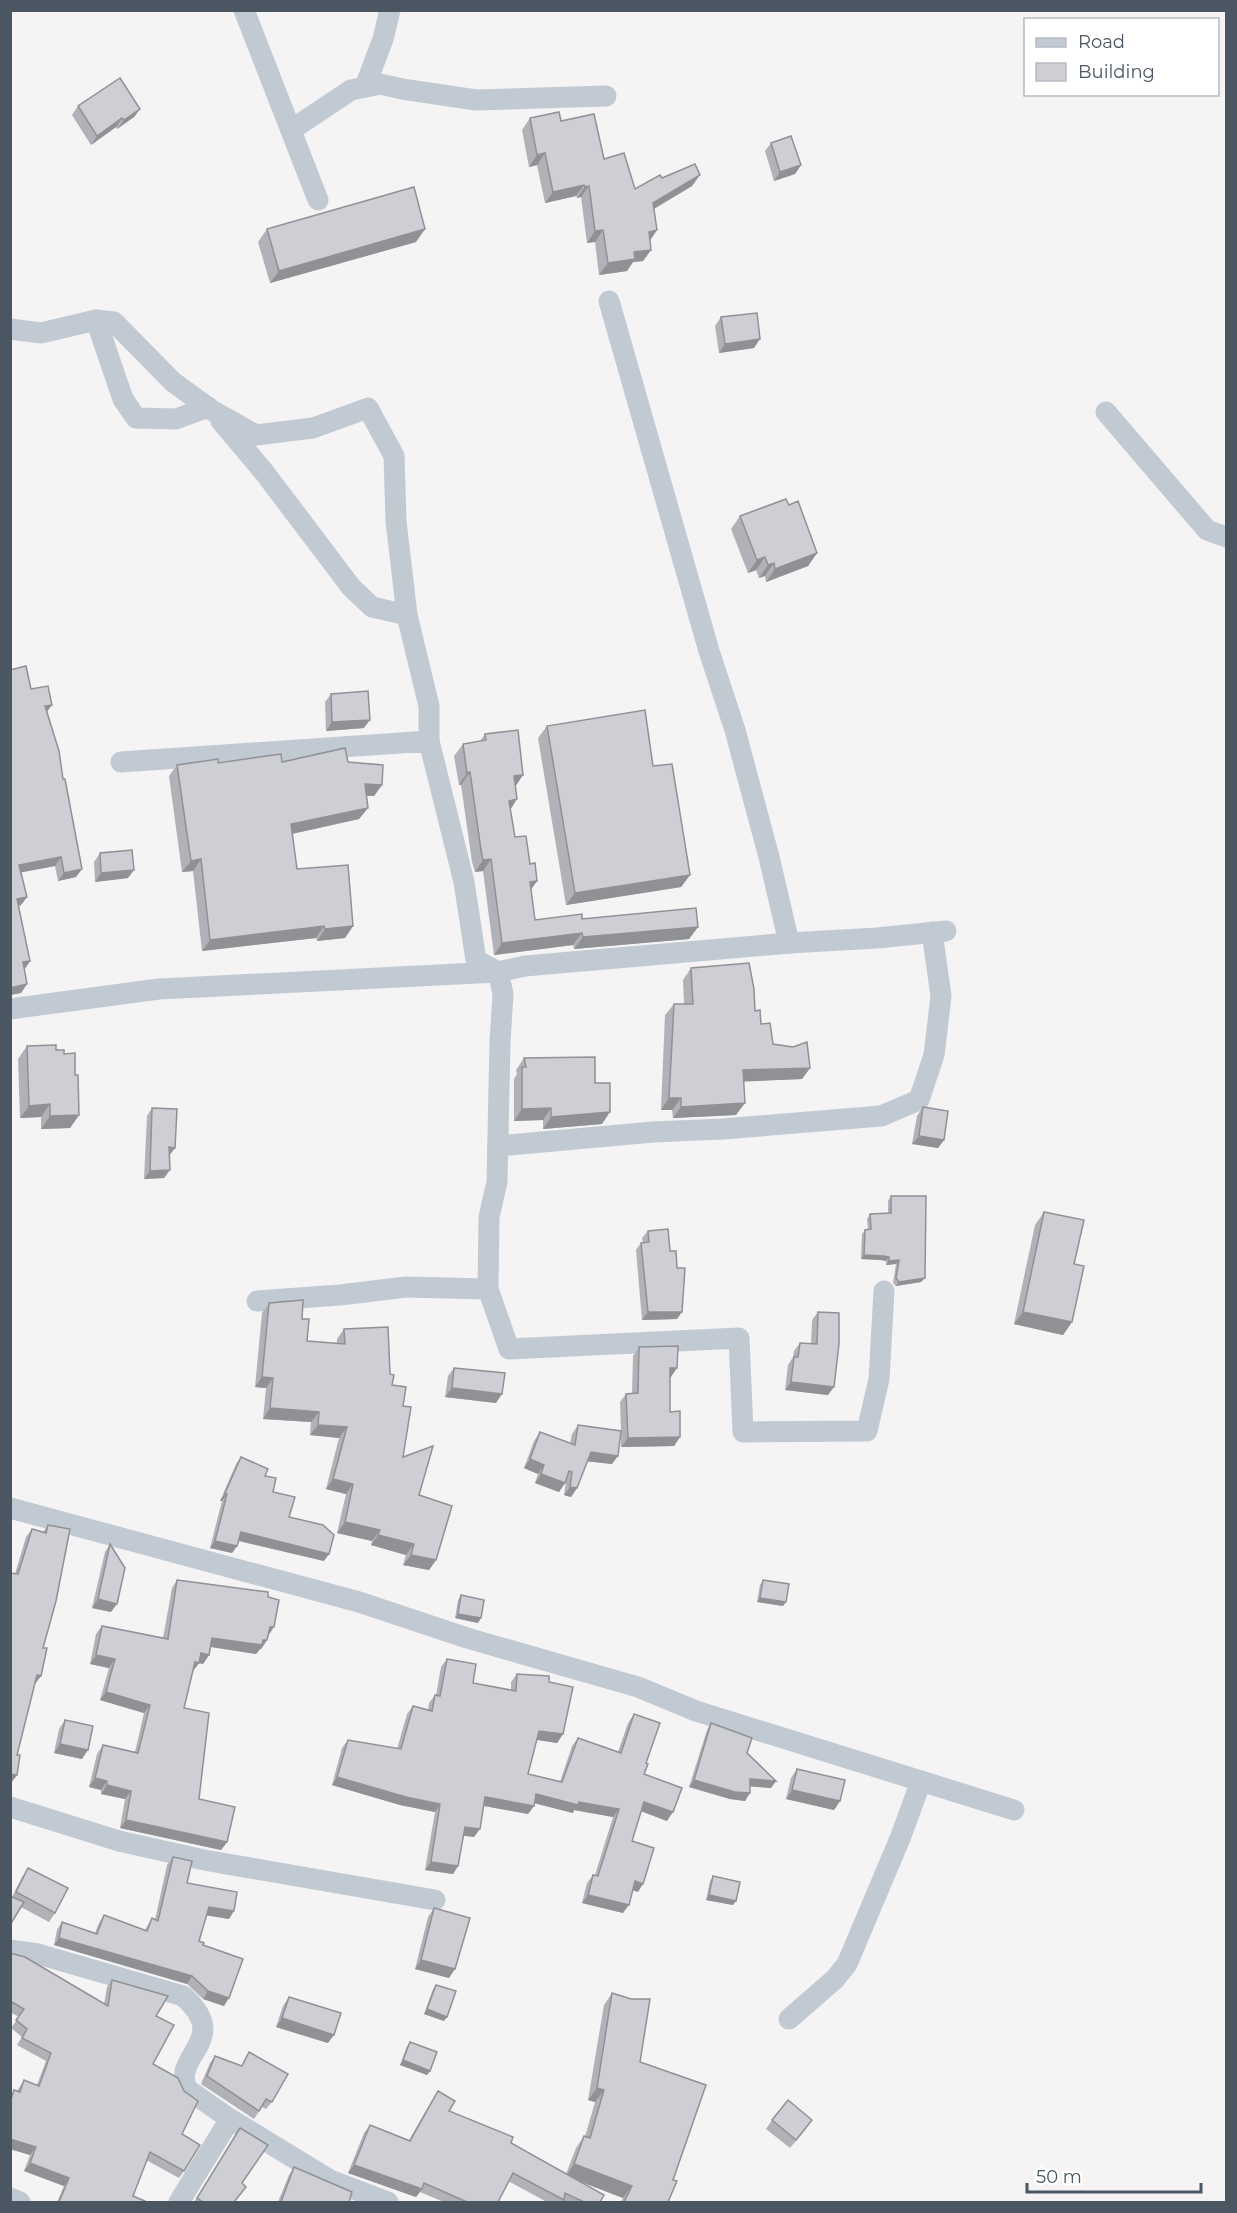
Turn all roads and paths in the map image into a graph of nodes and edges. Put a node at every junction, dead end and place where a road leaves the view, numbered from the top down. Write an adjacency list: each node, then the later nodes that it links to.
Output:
1 (244, 10): 5 (street)
2 (390, 10): 3 (street)
3 (364, 87): 4 (street); 5 (street)
4 (606, 96)
5 (291, 130): 6 (street)
6 (318, 200)
7 (609, 301): 16 (street)
8 (96, 320): 9 (street); 10 (street); 10 (street)
9 (10, 329)
10 (211, 409): 13 (street); 13 (street)
11 (1106, 412): 12 (street)
12 (1227, 537)
13 (407, 615): 14 (street)
14 (429, 741): 15 (street); 17 (street)
15 (121, 762)
16 (789, 943): 17 (street); 19 (street)
17 (498, 972): 18 (street); 19 (street)
18 (10, 1009)
19 (498, 1146): 20 (street)
20 (488, 1289): 21 (street); 22 (street)
21 (884, 1291)
22 (257, 1301)
23 (10, 1508): 24 (street)
24 (921, 1781): 26 (street); 29 (street)
25 (10, 1807): 27 (street)
26 (1014, 1810)
27 (435, 1900)
28 (10, 1950): 30 (street)
29 (789, 2019)
30 (230, 2119): 33 (street); 34 (street)
31 (10, 2198): 32 (street)
32 (20, 2202)
33 (179, 2202)
34 (388, 2202)

